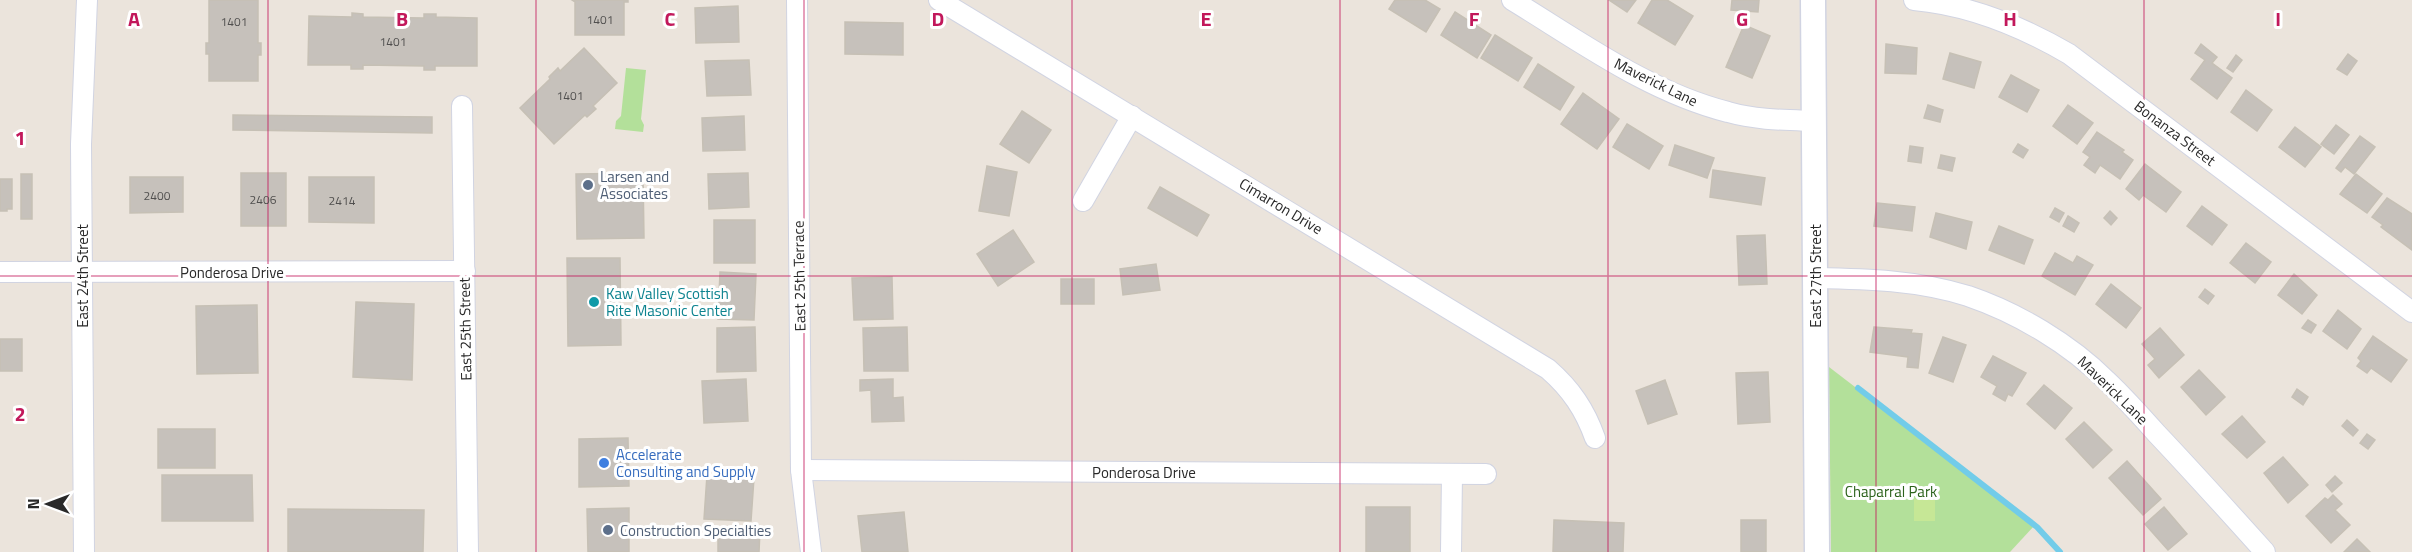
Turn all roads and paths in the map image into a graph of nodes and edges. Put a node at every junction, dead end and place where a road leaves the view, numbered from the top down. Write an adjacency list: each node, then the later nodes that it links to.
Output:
1 (87, 0): 13 (street, East 24th Street)
2 (796, 0): 17 (street, East 25th Terrace)
3 (939, 0): 8 (street, Cimarron Drive)
4 (1512, 0): 9 (street, Maverick Lane)
5 (1813, 0): 9 (street, East 27th Street)
6 (1914, 0): 15 (street, Bonanza Street)
7 (462, 106): 11 (street, East 25th Street)
8 (1132, 116): 10 (street); 16 (street, Cimarron Drive)
9 (1814, 121): 14 (street, East 27th Street)
10 (1083, 201)
11 (465, 271): 13 (street, Ponderosa Drive); 21 (street, East 25th Street)
12 (0, 272): 13 (street, Ponderosa Drive)
13 (82, 272): 20 (street, East 24th Street)
14 (1815, 278): 24 (street, East 27th Street); 25 (street, Maverick Lane)
15 (2412, 312)
16 (1595, 438)
17 (801, 470): 18 (street, Ponderosa Drive); 22 (street, East 25th Terrace)
18 (1452, 474): 19 (street, Ponderosa Drive); 23 (street)
19 (1486, 474)
20 (84, 552)
21 (468, 552)
22 (811, 552)
23 (1451, 552)
24 (1817, 552)
25 (2265, 552)

